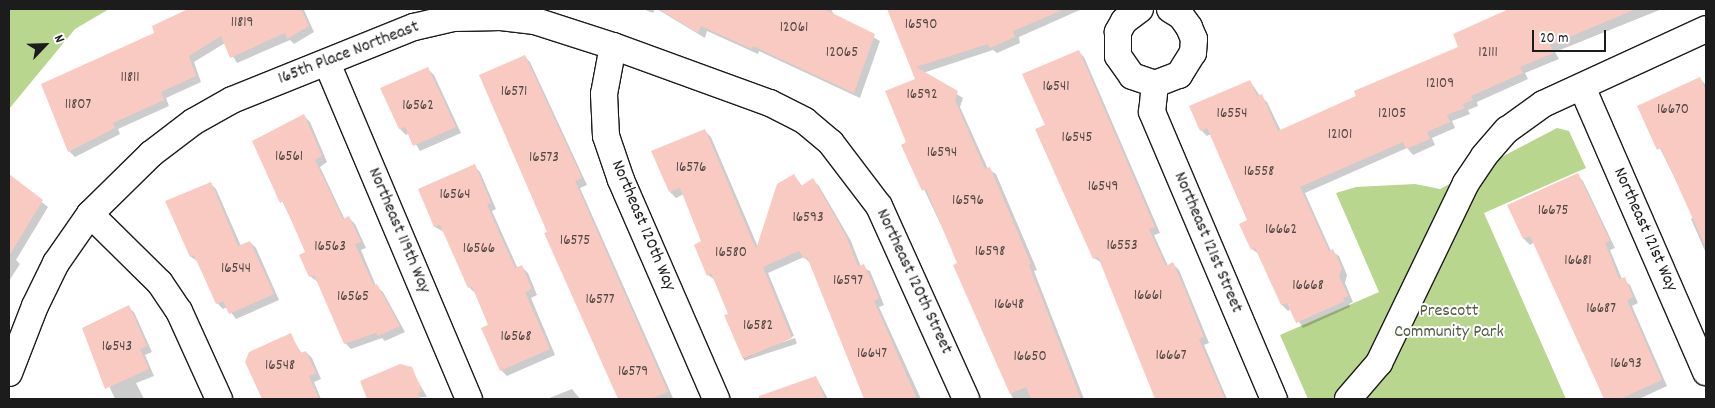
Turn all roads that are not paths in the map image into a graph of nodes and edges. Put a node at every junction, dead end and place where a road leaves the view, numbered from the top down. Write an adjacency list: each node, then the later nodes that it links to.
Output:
1 (1140, 9): 7 (street)
2 (1170, 9): 7 (street)
3 (538, 15): 5 (street, 165th Place Northeast); 6 (street, 165th Place Northeast)
4 (1706, 29): 8 (street)
5 (613, 46): 9 (street, 165th Place Northeast); 15 (street, Northeast 120th Way)
6 (327, 63): 10 (street, 165th Place Northeast); 14 (street, Northeast 119th Way)
7 (1154, 84): 17 (street, Northeast 121st Street)
8 (1582, 87): 11 (street, Northeast 121st Way); 18 (street)
9 (853, 169): 16 (street, Northeast 120th Street)
10 (90, 214): 12 (street, 165th Place Northeast); 13 (street)
11 (1706, 372)
12 (9, 373)
13 (218, 399)
14 (469, 399)
15 (716, 399)
16 (966, 399)
17 (1274, 399)
18 (1348, 399)

